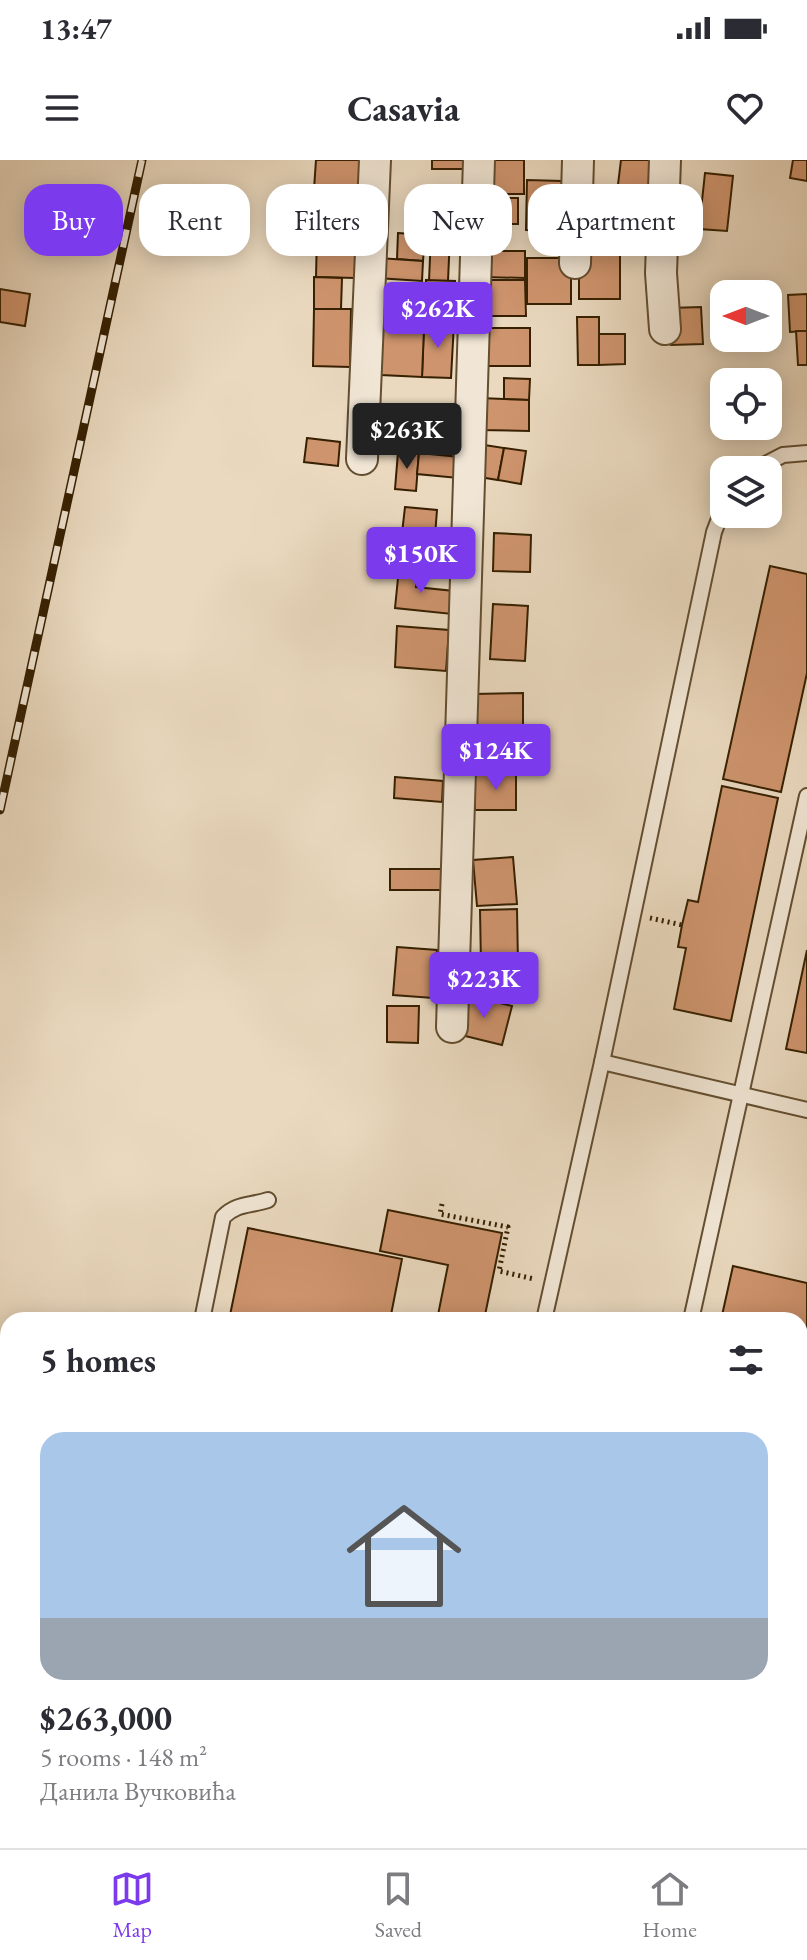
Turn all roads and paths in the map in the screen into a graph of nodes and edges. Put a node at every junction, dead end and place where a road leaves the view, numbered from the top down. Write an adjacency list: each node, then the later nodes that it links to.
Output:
1 (375, 160): 9 (street)
2 (479, 160): 14 (street)
3 (578, 160): 5 (street)
4 (665, 160): 6 (street)
5 (575, 263)
6 (665, 329)
7 (807, 453): 8 (lane)
8 (781, 456)
9 (362, 459)
10 (716, 528): 12 (lane)
11 (807, 796): 16 (lane)
12 (633, 914): 13 (path); 15 (lane)
13 (682, 925)
14 (452, 1027)
15 (602, 1062): 16 (lane); 22 (lane)
16 (741, 1094): 17 (lane); 23 (lane)
17 (807, 1110)
18 (268, 1200): 21 (lane)
19 (442, 1204): 20 (path)
20 (523, 1276)
21 (204, 1312)
22 (546, 1312)
23 (693, 1312)

